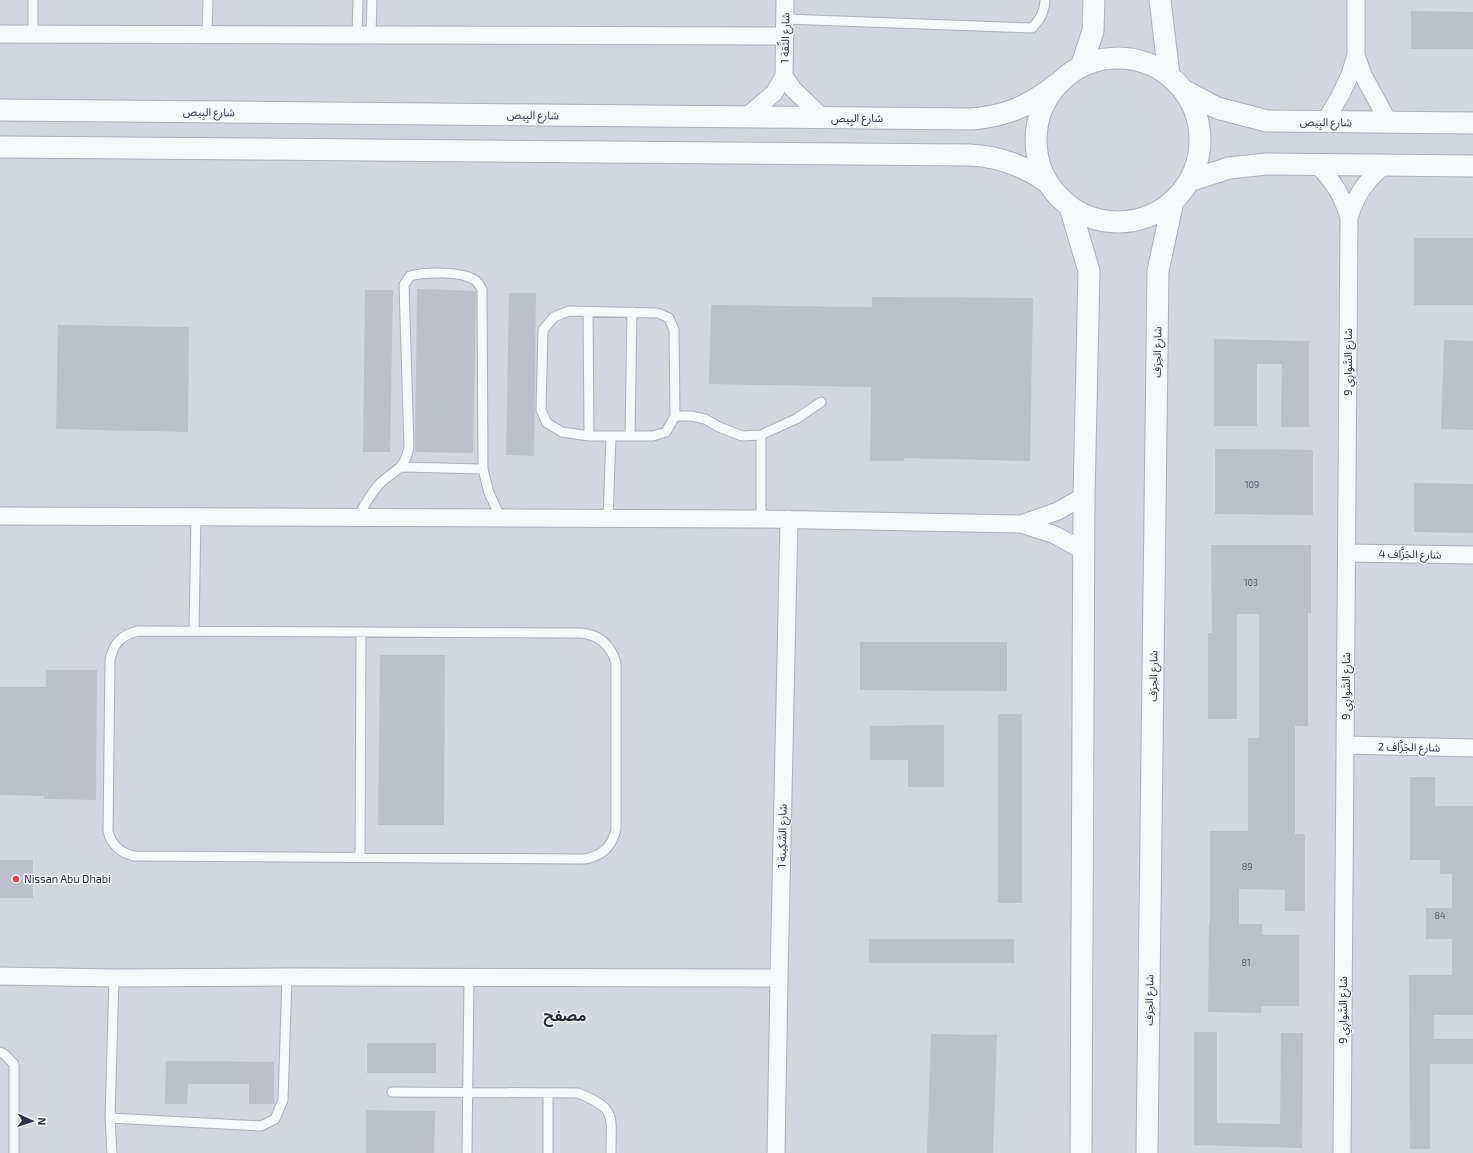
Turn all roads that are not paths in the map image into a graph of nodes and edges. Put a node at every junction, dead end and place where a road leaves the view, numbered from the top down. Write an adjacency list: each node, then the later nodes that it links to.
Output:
1 (33, 0): 12 (lane)
2 (208, 0): 13 (lane)
3 (358, 0): 14 (lane)
4 (372, 0): 14 (lane)
5 (785, 0): 10 (street, شارع الثِّقة 1)
6 (1045, 0): 10 (lane)
7 (1094, 0): 17 (street)
8 (1160, 0): 18 (street)
9 (1356, 0): 16 (street)
10 (785, 19): 15 (street, شارع الثِّقة 1)
11 (0, 34): 12 (street)
12 (33, 34): 13 (street)
13 (207, 35): 14 (street)
14 (364, 35): 15 (street)
15 (785, 36): 19 (street, شارع الثِّقة 1)
16 (1356, 55): 25 (street); 26 (street)
17 (1081, 67): 18 (street); 20 (street)
18 (1169, 75): 21 (street)
19 (784, 76): 23 (street, شارع الثِّقة 1); 24 (street, شارع الثِّقة 1)
20 (1057, 84): 24 (street, شارع البِيص); 33 (street)
21 (1185, 91): 25 (street, شارع البِيص); 32 (street)
22 (0, 110): 23 (street, شارع البِيص)
23 (746, 117): 24 (street, شارع البِيص)
24 (823, 118)
25 (1324, 122): 26 (street, شارع البِيص)
26 (1389, 123): 27 (street, شارع البِيص)
27 (1473, 123)
28 (0, 147): 33 (street)
29 (1317, 165): 30 (street); 32 (street); 36 (street, شارع السَّوارِي 9)
30 (1384, 166): 31 (street); 36 (street, شارع السَّوارِي 9)
31 (1473, 166)
32 (1189, 181): 34 (street)
33 (1047, 182): 35 (street)
34 (1173, 201): 35 (street); 81 (street, شارع الحِرَف)
35 (1070, 207): 47 (street)
36 (1349, 218): 57 (street, شارع السَّوارِي 9)
37 (588, 312): 38 (lane); 42 (lane); 42 (lane)
38 (632, 312): 40 (lane); 44 (lane)
39 (821, 402): 41 (lane)
40 (675, 416): 41 (lane); 44 (lane)
41 (761, 435): 53 (lane)
42 (589, 436): 43 (lane)
43 (611, 436): 44 (lane); 52 (lane)
44 (630, 436)
45 (402, 467): 46 (lane); 46 (lane); 50 (lane)
46 (483, 469): 51 (lane)
47 (1084, 496): 55 (street); 56 (street)
48 (0, 516): 49 (street)
49 (196, 517): 50 (street); 59 (lane)
50 (357, 518): 51 (street)
51 (501, 518): 52 (street)
52 (608, 518): 53 (street)
53 (762, 519): 54 (street)
54 (789, 519): 55 (street); 68 (street, شارع السَّكِينة 1)
55 (1021, 524): 56 (street)
56 (1084, 551): 80 (street)
57 (1347, 553): 58 (street, شارع الجَزَّاف 4); 61 (street, شارع السَّوارِي 9)
58 (1473, 556)
59 (194, 631): 60 (lane); 63 (lane)
60 (361, 632): 63 (lane); 63 (lane)
61 (1345, 745): 62 (street, شارع الجَزَّاف 2); 82 (street, شارع السَّوارِي 9)
62 (1473, 748)
63 (360, 857)
64 (0, 976): 67 (street)
65 (287, 977): 66 (street); 67 (street); 73 (lane)
66 (469, 977): 68 (street); 71 (lane)
67 (114, 978): 73 (lane)
68 (779, 978): 79 (street, شارع السَّكِينة 1)
69 (0, 1052): 74 (lane)
70 (392, 1092): 71 (lane)
71 (468, 1092): 72 (lane); 76 (lane)
72 (548, 1093): 77 (lane); 78 (lane)
73 (110, 1118): 75 (lane)
74 (14, 1153)
75 (112, 1153)
76 (467, 1153)
77 (548, 1153)
78 (611, 1153)
79 (776, 1153)
80 (1081, 1153)
81 (1147, 1153)
82 (1342, 1153)

